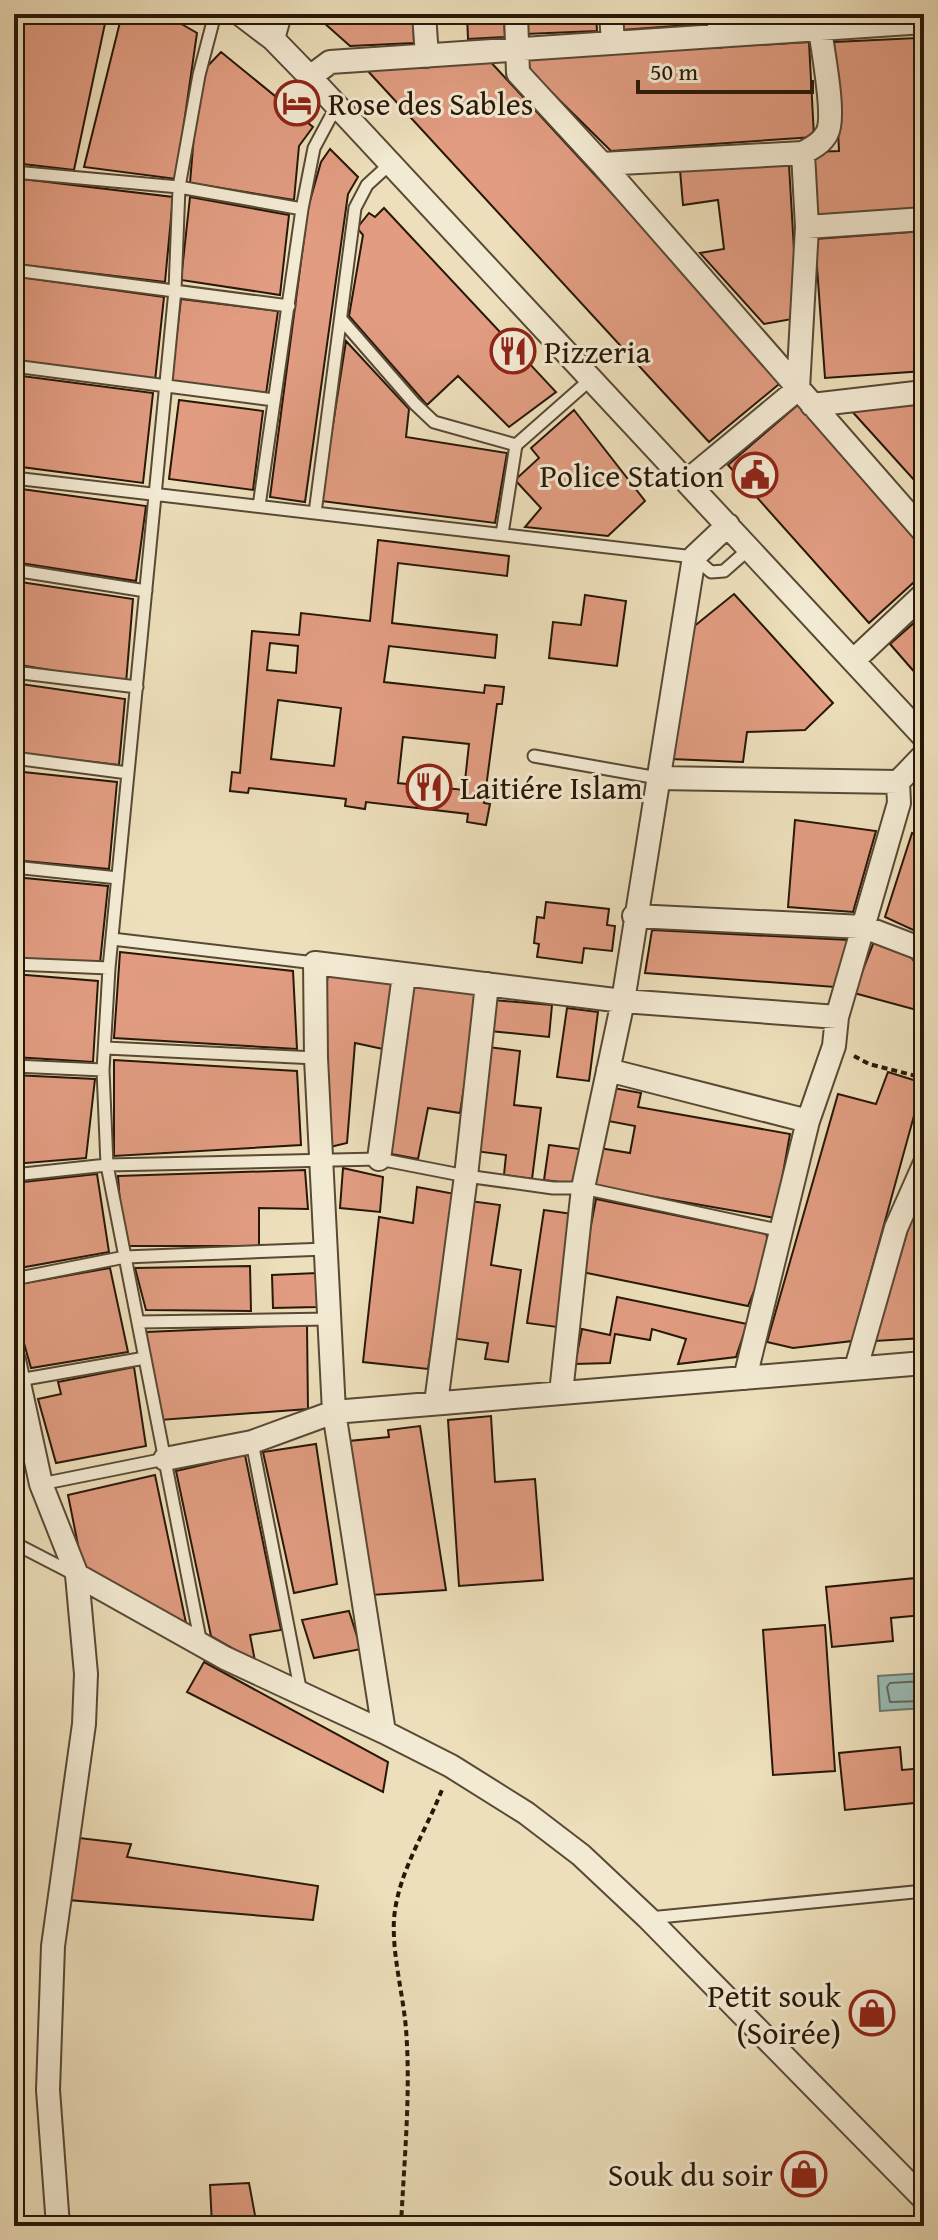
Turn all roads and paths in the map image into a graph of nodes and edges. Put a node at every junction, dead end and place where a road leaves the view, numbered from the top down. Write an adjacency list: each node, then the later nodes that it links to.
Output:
1 (215, 14): 20 (lane)
2 (240, 14): 10 (street)
3 (280, 14): 10 (street)
4 (424, 14): 13 (street)
5 (516, 14): 12 (street)
6 (611, 14): 11 (street)
7 (819, 22): 8 (street); 9 (street); 16 (street)
8 (924, 22)
9 (719, 25): 11 (street)
10 (273, 39): 14 (street)
11 (613, 43): 12 (street)
12 (518, 50): 13 (street); 18 (street)
13 (427, 56): 14 (street)
14 (310, 77): 15 (street)
15 (340, 109): 17 (street); 21 (lane)
16 (803, 153): 18 (street); 23 (street)
17 (391, 163): 27 (lane); 29 (street)
18 (602, 164): 32 (street)
19 (14, 172): 20 (lane)
20 (179, 187): 21 (lane); 25 (lane)
21 (302, 209): 26 (lane)
22 (924, 219): 23 (street)
23 (807, 227): 32 (street)
24 (14, 270): 25 (lane)
25 (175, 290): 26 (lane); 30 (lane)
26 (289, 306): 33 (lane)
27 (341, 319): 34 (lane); 39 (lane)
28 (14, 366): 30 (lane)
29 (592, 379): 34 (lane); 36 (street)
30 (165, 387): 33 (lane); 37 (lane)
31 (924, 392): 32 (street)
32 (805, 397): 36 (street); 41 (street)
33 (274, 400): 38 (lane)
34 (516, 445): 42 (lane)
35 (14, 478): 37 (lane)
36 (687, 481): 40 (street)
37 (156, 494): 38 (lane); 46 (lane)
38 (259, 506): 39 (lane)
39 (315, 513): 42 (lane)
40 (728, 525): 43 (street); 44 (street)
41 (924, 532)
42 (502, 534): 44 (lane)
43 (749, 549): 44 (lane); 48 (street)
44 (694, 557): 56 (street)
45 (14, 570): 46 (lane)
46 (146, 591): 50 (lane)
47 (924, 594): 48 (street)
48 (854, 660): 51 (street)
49 (14, 672): 50 (lane)
50 (137, 687): 55 (lane)
51 (924, 737)
52 (924, 755): 57 (street)
53 (534, 756): 56 (lane)
54 (14, 758): 55 (lane)
55 (128, 773): 59 (lane)
56 (658, 778): 57 (street); 60 (street)
57 (898, 782): 61 (street)
58 (14, 867): 59 (lane)
59 (118, 878): 62 (lane)
60 (634, 916): 61 (street); 69 (street)
61 (864, 927): 63 (street); 70 (street)
62 (112, 939): 64 (lane); 66 (lane)
63 (924, 955)
64 (315, 963): 67 (street); 73 (street)
65 (14, 964): 66 (lane)
66 (109, 968): 72 (lane)
67 (404, 975): 68 (street); 80 (street)
68 (487, 984): 69 (street); 84 (street)
69 (623, 1001): 70 (street); 76 (street)
70 (837, 1017): 71 (street)
71 (834, 1046): 77 (path); 78 (street)
72 (106, 1048): 73 (lane); 75 (lane)
73 (316, 1058): 79 (street)
74 (14, 1066): 75 (lane)
75 (103, 1070): 81 (lane)
76 (608, 1070): 78 (street); 85 (street)
77 (924, 1078)
78 (808, 1121): 86 (street)
79 (321, 1159): 80 (lane); 81 (lane); 87 (street)
80 (379, 1159): 84 (lane)
81 (107, 1165): 83 (lane); 88 (lane)
82 (924, 1165): 94 (street)
83 (14, 1175)
84 (466, 1176): 85 (lane); 98 (street)
85 (583, 1188): 86 (lane); 97 (street)
86 (782, 1231): 96 (street)
87 (326, 1249): 88 (lane); 90 (street)
88 (125, 1257): 89 (lane); 91 (lane)
89 (14, 1279)
90 (329, 1319): 91 (lane); 99 (street)
91 (138, 1322): 92 (lane)
92 (145, 1358): 95 (lane); 101 (lane)
93 (924, 1363): 94 (street)
94 (856, 1368): 96 (street)
95 (16, 1370): 102 (street)
96 (745, 1378): 97 (street)
97 (561, 1393): 98 (street)
98 (436, 1403): 99 (street)
99 (334, 1412): 100 (street); 107 (street)
100 (252, 1442): 101 (street); 106 (lane)
101 (165, 1459): 102 (lane); 105 (lane)
102 (41, 1484): 104 (street)
103 (14, 1543): 104 (lane)
104 (77, 1575): 105 (street); 112 (street)
105 (201, 1644): 106 (street)
106 (301, 1693): 107 (street)
107 (384, 1732): 108 (street)
108 (451, 1766): 110 (street); 113 (path)
109 (924, 1891): 110 (lane)
110 (648, 1918): 111 (street)
111 (924, 2199)
112 (58, 2226)
113 (401, 2226)

